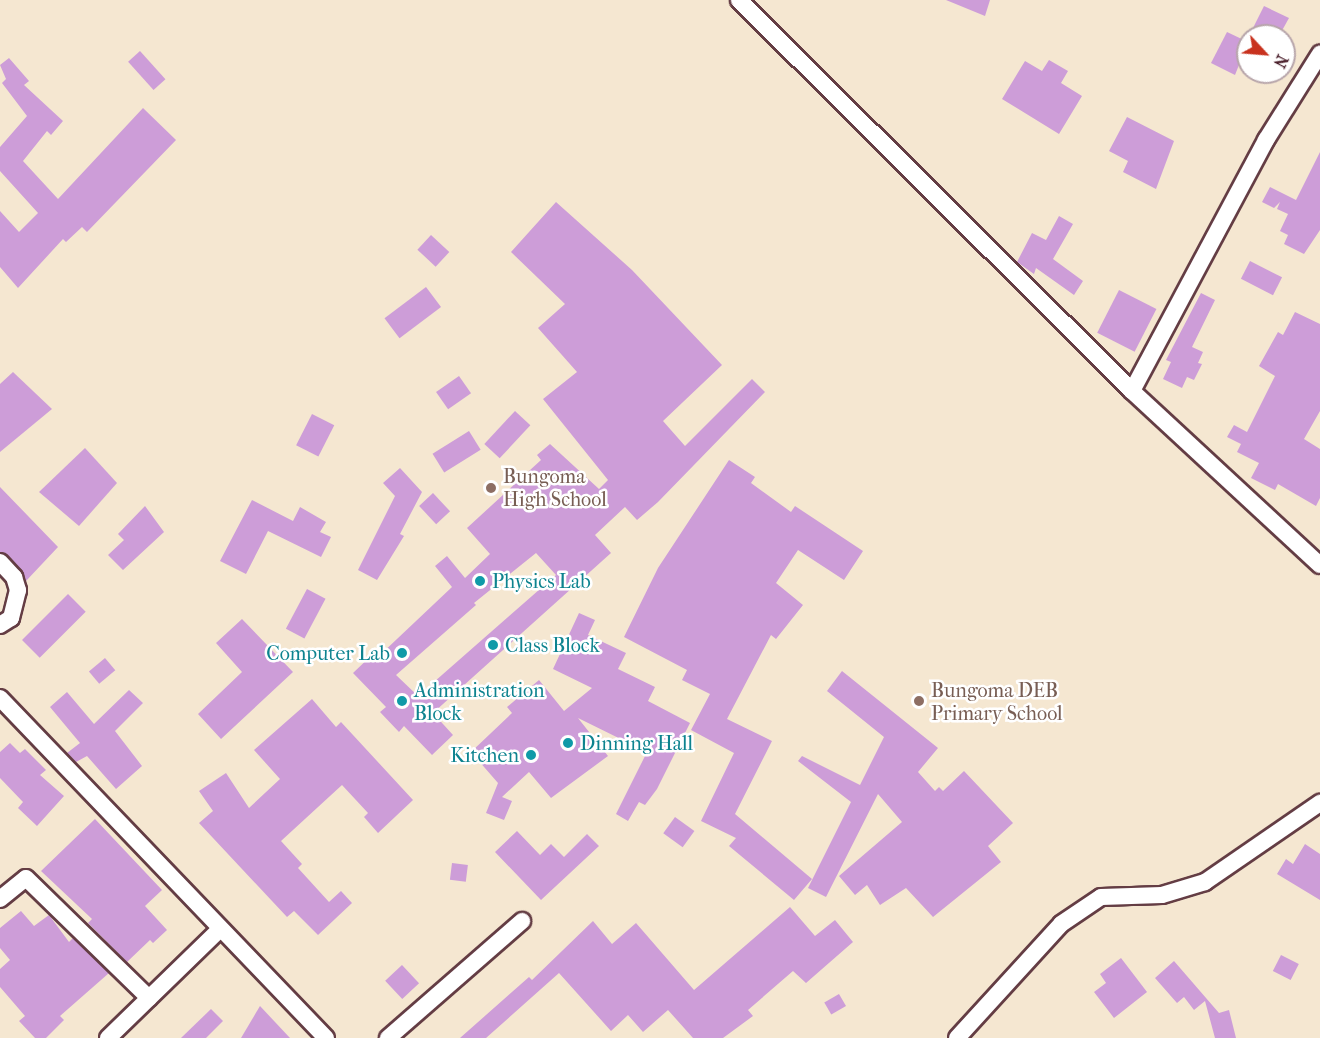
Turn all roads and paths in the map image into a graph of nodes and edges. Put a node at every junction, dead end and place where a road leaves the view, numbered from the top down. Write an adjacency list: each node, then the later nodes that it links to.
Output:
1 (739, 0): 3 (street)
2 (1320, 54): 3 (street)
3 (1132, 391): 5 (street)
4 (0, 562): 6 (street)
5 (1320, 565)
6 (0, 625)
7 (0, 698): 11 (street)
8 (1320, 803): 16 (street)
9 (0, 899): 12 (street)
10 (522, 921): 15 (street)
11 (220, 929): 12 (street); 14 (street)
12 (149, 998): 13 (street)
13 (108, 1038)
14 (326, 1038)
15 (388, 1038)
16 (957, 1038)

